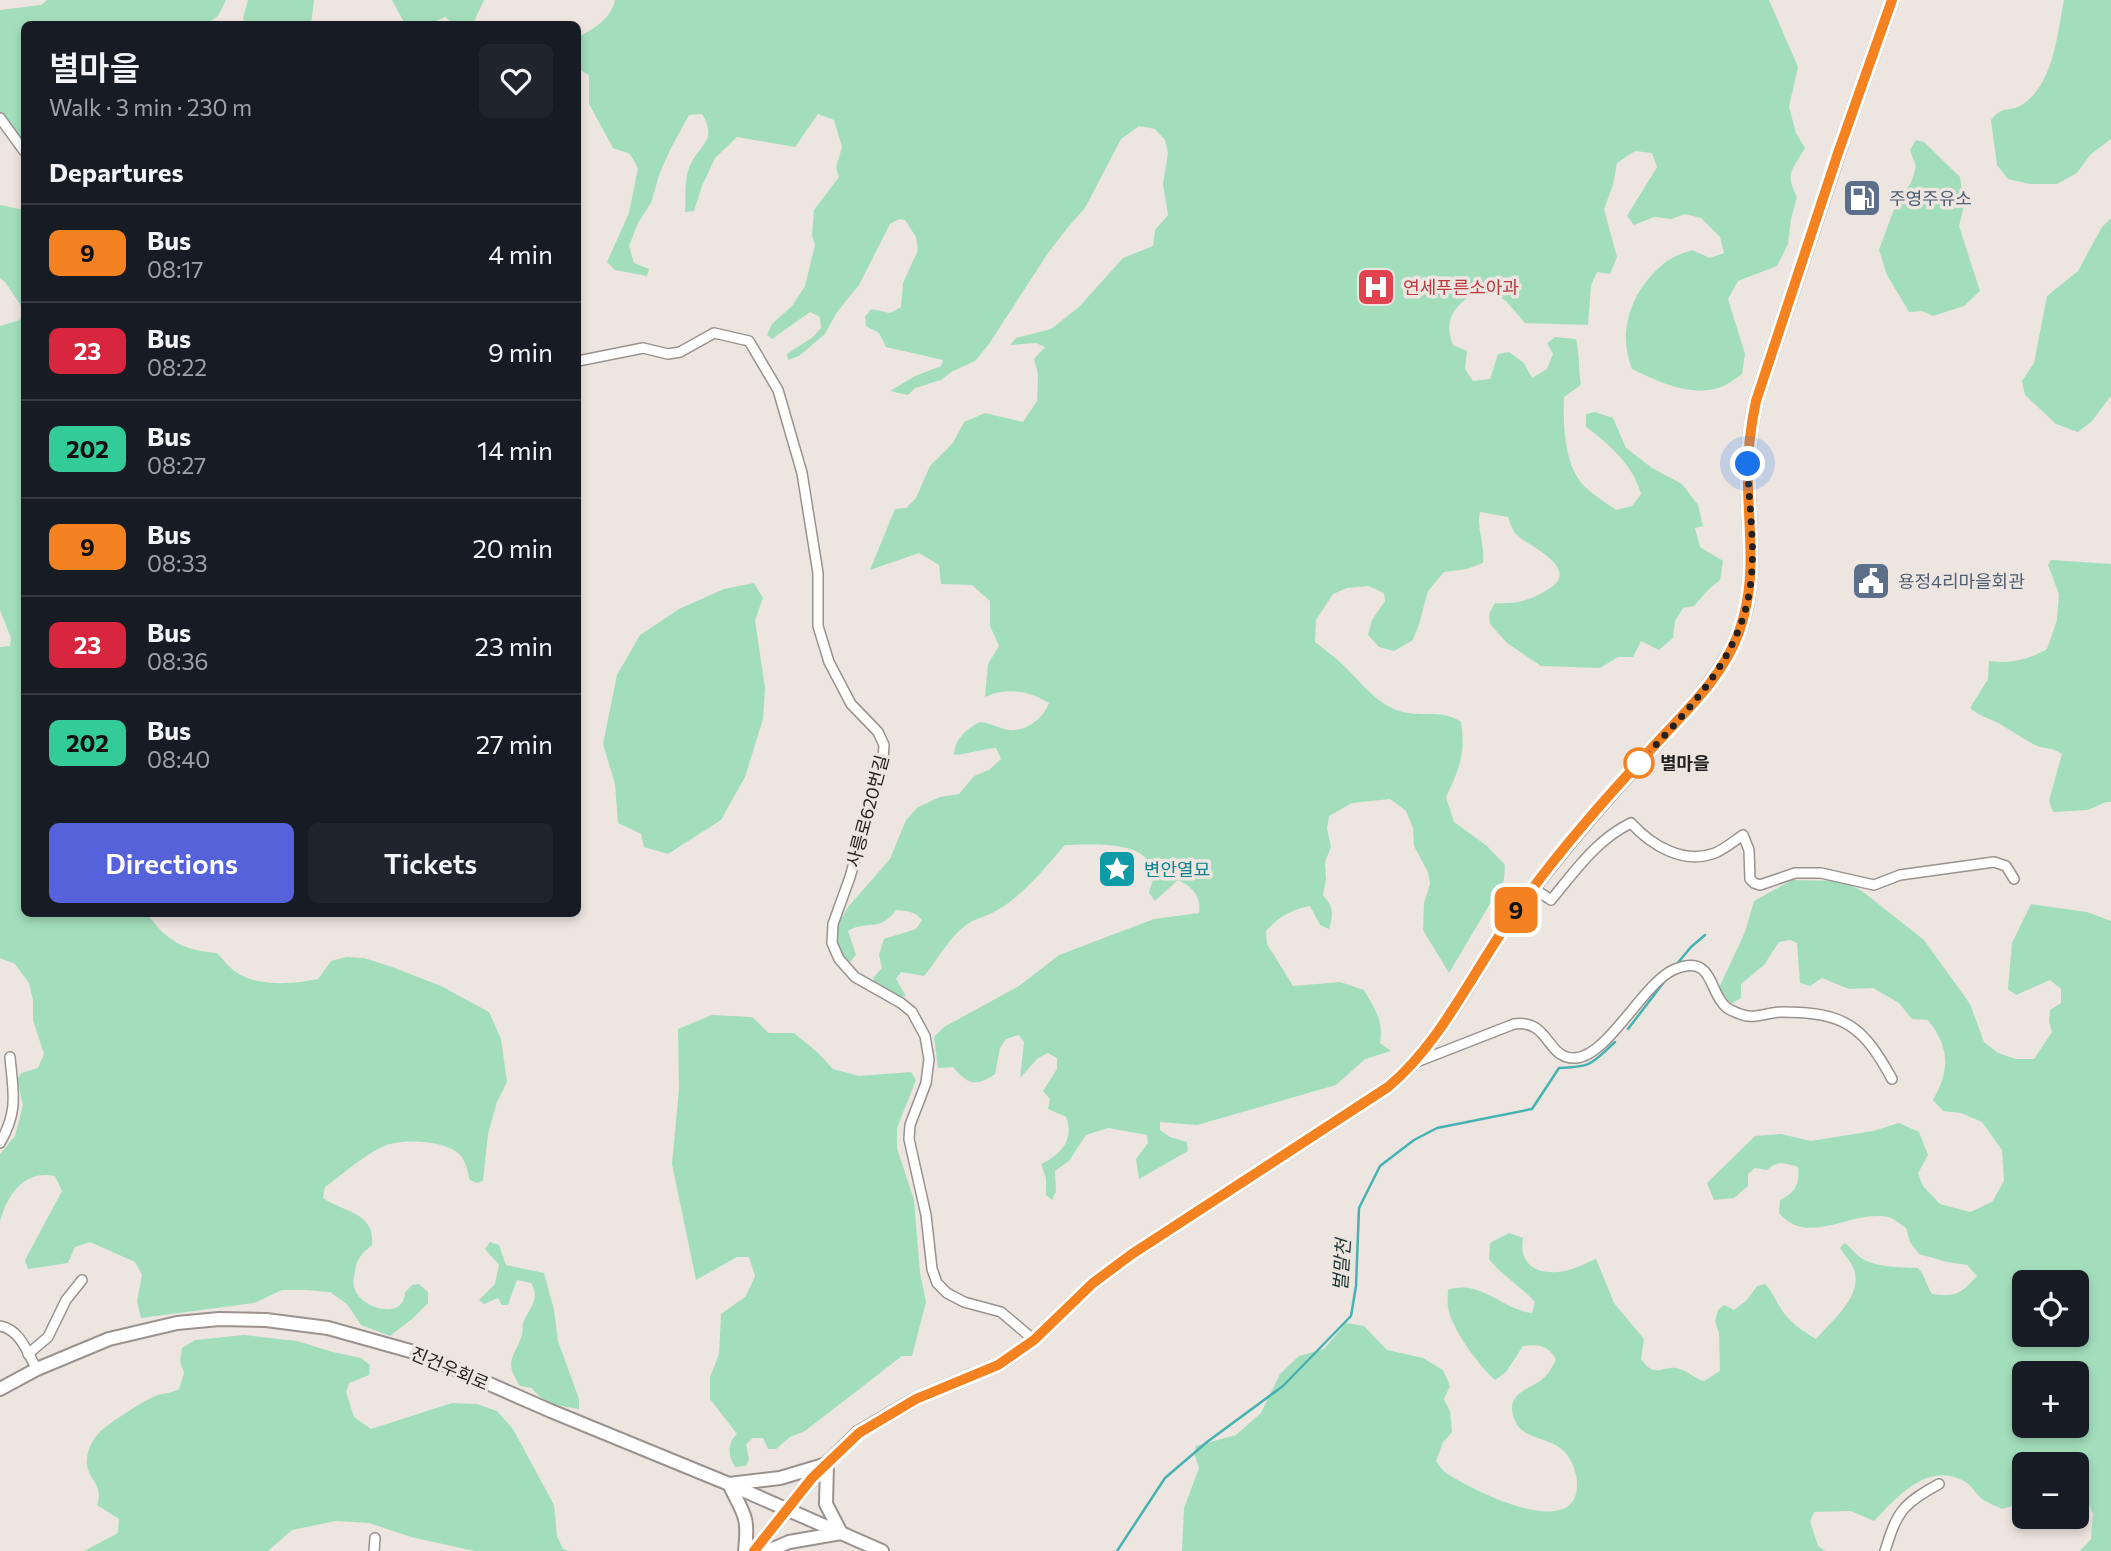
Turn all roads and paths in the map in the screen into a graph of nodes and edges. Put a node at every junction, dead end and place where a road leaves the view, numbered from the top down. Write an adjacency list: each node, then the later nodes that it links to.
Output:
1 (1892, 0): 6 (main road)
2 (0, 118): 3 (street)
3 (21, 147)
4 (581, 360): 13 (street, 사릉로620번길)
5 (2014, 879): 6 (street)
6 (1532, 888): 8 (main road)
7 (10, 1057): 10 (street)
8 (1414, 1063): 9 (street); 13 (main road)
9 (1892, 1079)
10 (0, 1143)
11 (82, 1280): 14 (street)
12 (0, 1326): 14 (street)
13 (1034, 1340): 17 (main road)
14 (28, 1354): 15 (street)
15 (37, 1369): 16 (main road, 진건우회로); 18 (main road, 진건우회로)
16 (0, 1389)
17 (827, 1464): 18 (main road); 20 (main road); 21 (main road)
18 (729, 1484): 20 (main road, 진건우회로); 24 (main road)
19 (1939, 1484): 28 (street)
20 (786, 1509): 21 (main road, 진건우회로); 25 (main road)
21 (841, 1533): 26 (main road); 27 (main road, 진건우회로)
22 (375, 1538): 23 (street)
23 (374, 1551)
24 (745, 1551)
25 (754, 1551)
26 (768, 1551)
27 (882, 1551)
28 (1885, 1551)

